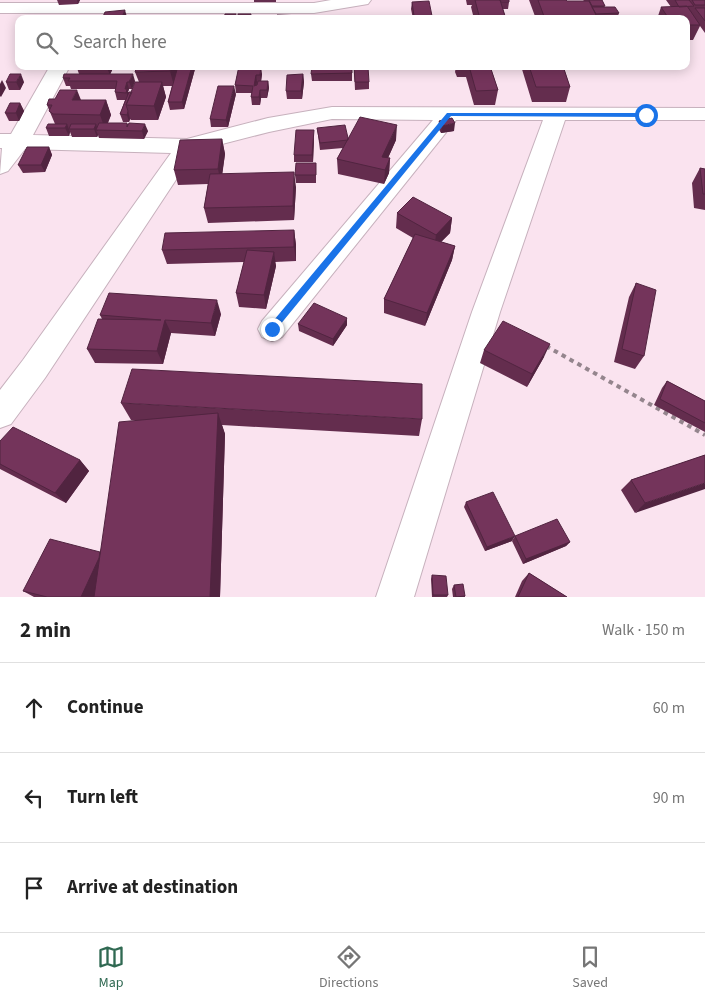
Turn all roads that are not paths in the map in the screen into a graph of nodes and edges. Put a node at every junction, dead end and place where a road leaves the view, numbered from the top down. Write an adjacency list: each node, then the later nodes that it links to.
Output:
1 (362, 0): 2 (street)
2 (314, 4): 4 (street)
3 (0, 8): 4 (street)
4 (90, 9)
5 (57, 70): 9 (street)
6 (450, 114): 7 (street); 10 (street); 12 (street)
7 (556, 114): 8 (street); 14 (street)
8 (705, 114)
9 (9, 141): 10 (street); 11 (street)
10 (187, 146): 13 (street)
11 (0, 166)
12 (272, 329)
13 (0, 414)
14 (395, 597)

